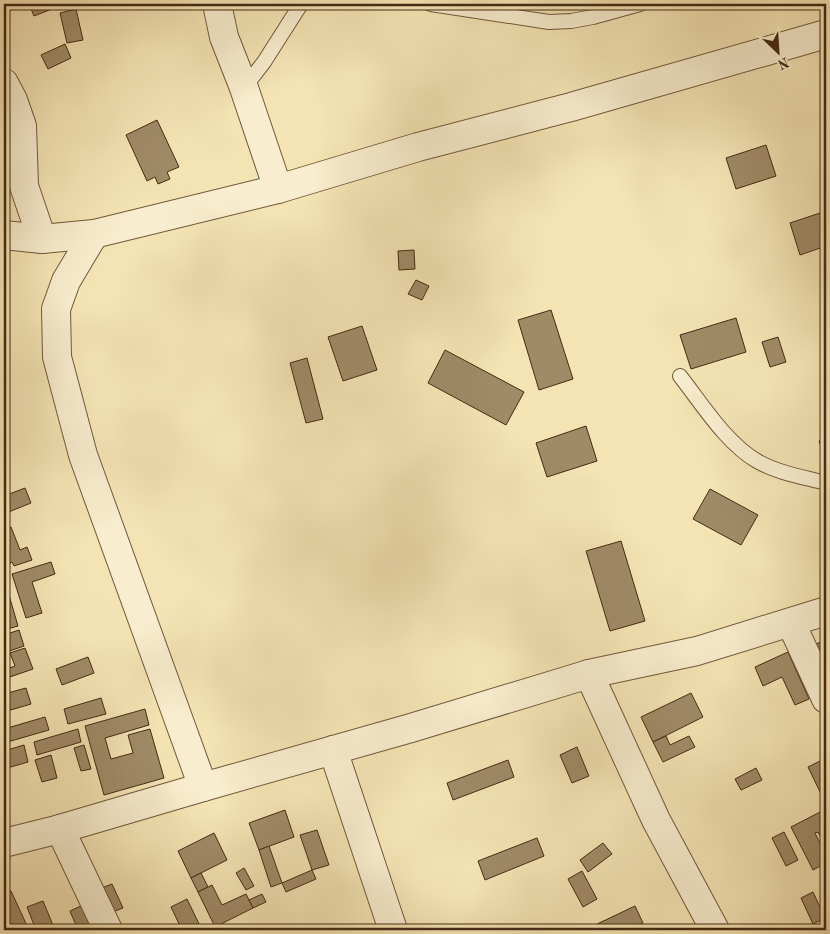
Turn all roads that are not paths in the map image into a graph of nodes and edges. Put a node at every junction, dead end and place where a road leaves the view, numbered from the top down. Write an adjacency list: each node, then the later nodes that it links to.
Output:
1 (217, 4): 7 (street)
2 (302, 4): 7 (lane)
3 (431, 4): 4 (lane)
4 (640, 4)
5 (826, 34): 8 (street)
6 (4, 83): 11 (street)
7 (244, 88): 8 (street)
8 (278, 189): 9 (street)
9 (94, 234): 11 (street); 19 (street)
10 (4, 235): 11 (street)
11 (42, 238)
12 (680, 376): 13 (lane)
13 (826, 484)
14 (826, 610): 15 (street)
15 (791, 623): 16 (street); 17 (street)
16 (589, 674): 18 (street); 24 (street)
17 (826, 699)
18 (333, 750): 19 (street); 23 (street)
19 (203, 786): 20 (street)
20 (60, 829): 21 (street); 22 (street)
21 (4, 843)
22 (108, 930)
23 (393, 930)
24 (715, 930)

